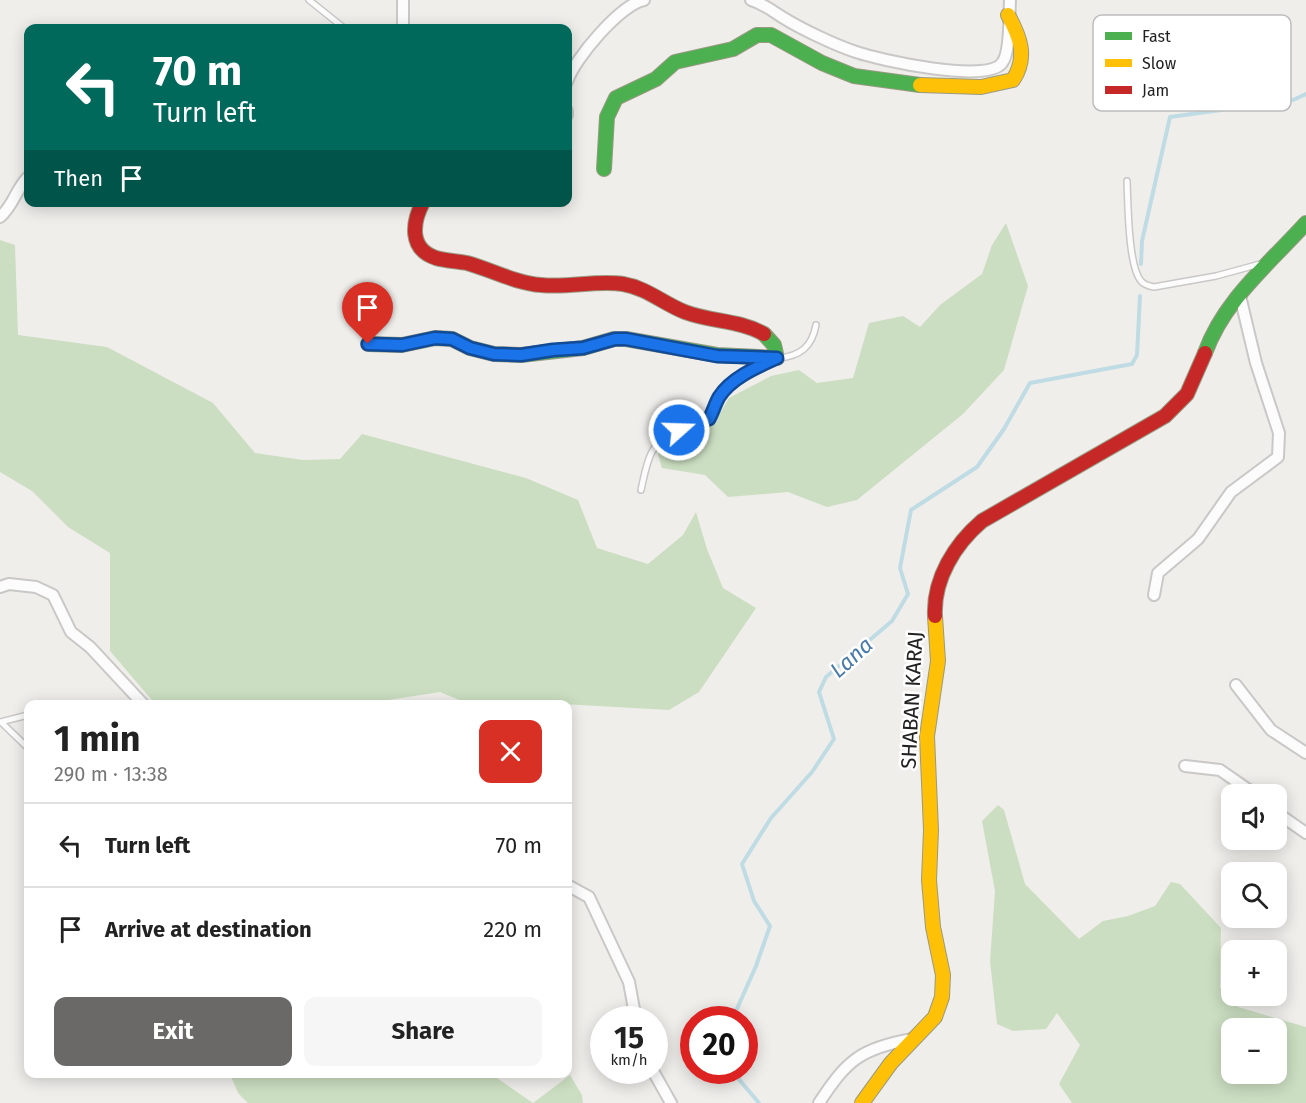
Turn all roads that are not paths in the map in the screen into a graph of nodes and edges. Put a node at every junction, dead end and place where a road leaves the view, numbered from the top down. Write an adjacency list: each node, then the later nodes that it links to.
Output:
1 (309, 0): 7 (lane)
2 (403, 0): 8 (street)
3 (639, 0): 9 (street)
4 (751, 0): 6 (street)
5 (1010, 0): 6 (street)
6 (1008, 15): 10 (street)
7 (339, 24)
8 (403, 24)
9 (572, 73)
10 (604, 169)
11 (1127, 181): 16 (lane)
12 (24, 182): 14 (street)
13 (420, 207): 20 (street)
14 (0, 217)
15 (1306, 223): 16 (street, SHABAN KARAJ)
16 (1273, 260): 17 (street, SHABAN KARAJ)
17 (1240, 296): 23 (street); 36 (street, SHABAN KARAJ)
18 (816, 325): 20 (lane)
19 (368, 344): 20 (street)
20 (777, 358): 21 (lane)
21 (641, 490)
22 (0, 586): 25 (street)
23 (1154, 595)
24 (1236, 685): 29 (street)
25 (139, 700)
26 (24, 716): 27 (lane)
27 (1, 722): 28 (lane)
28 (24, 744)
29 (1306, 753)
30 (1185, 766): 31 (street)
31 (1240, 784)
32 (1287, 820): 33 (street)
33 (1306, 833)
34 (572, 888): 35 (street)
35 (633, 1006)
36 (915, 1039): 39 (street); 40 (street, SHABAN KARAJ)
37 (660, 1084): 38 (street)
38 (671, 1103)
39 (819, 1103)
40 (862, 1103)

